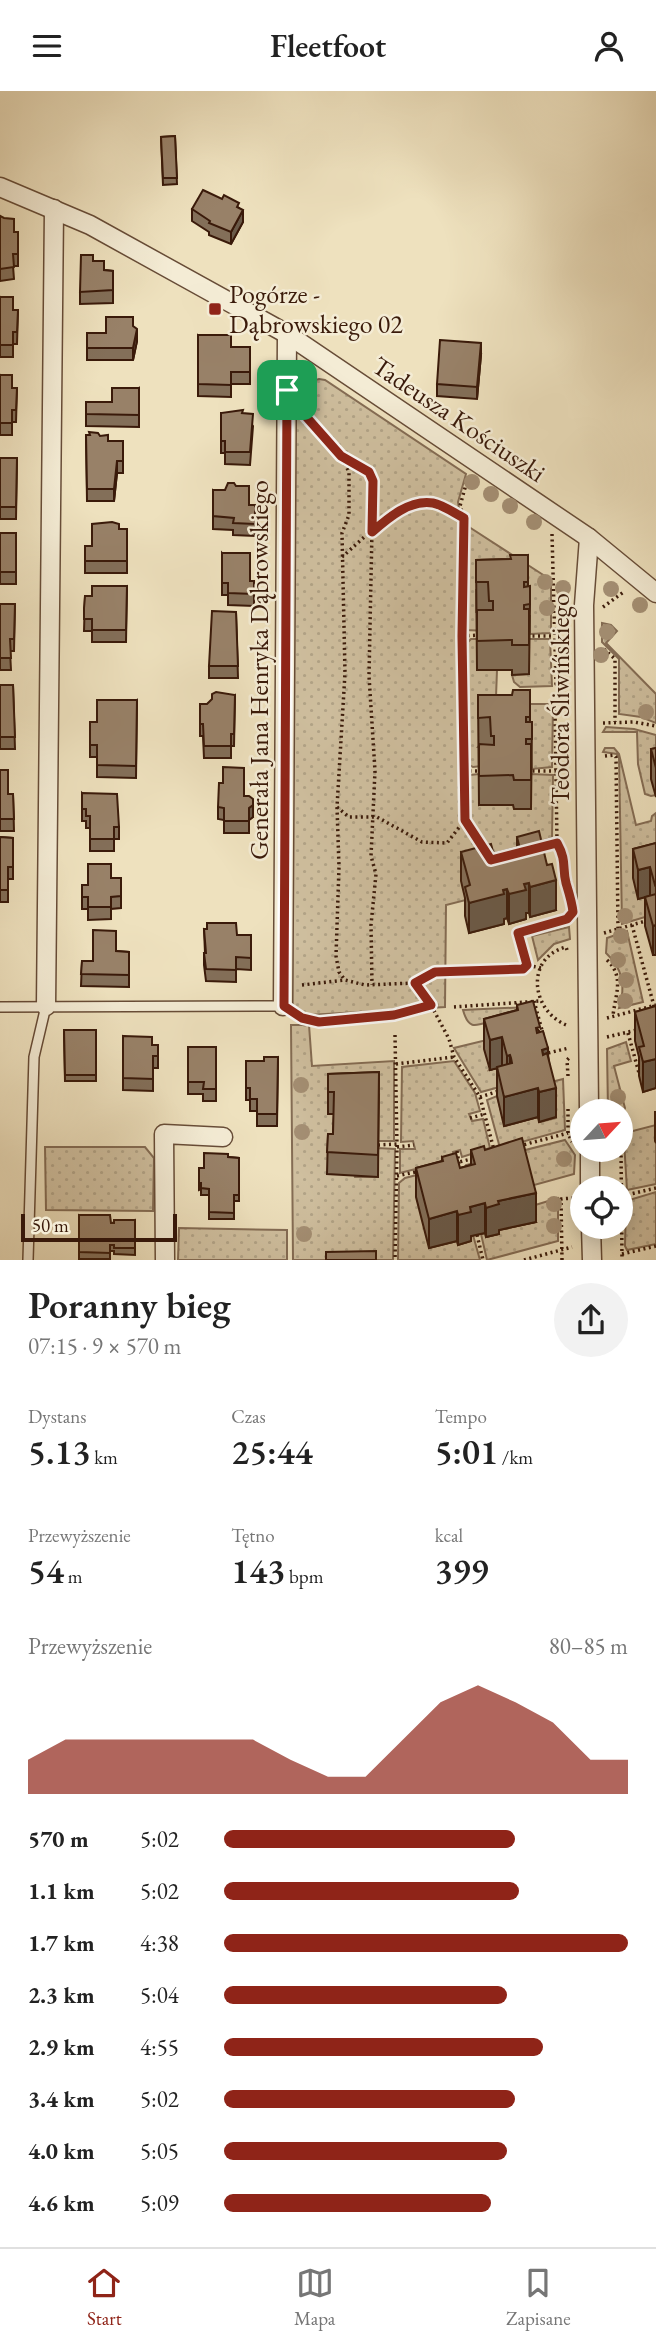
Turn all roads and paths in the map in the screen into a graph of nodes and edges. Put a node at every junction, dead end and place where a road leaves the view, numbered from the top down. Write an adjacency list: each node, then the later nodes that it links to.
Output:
1 (0, 187): 2 (street, Tadeusza Kościuszki)
2 (54, 209): 3 (street, Tadeusza Kościuszki); 52 (street)
3 (287, 334): 4 (street, Generała Jana Henryka Dąbrowskiego); 10 (street, Tadeusza Kościuszki)
4 (287, 390): 5 (path); 48 (street, Generała Jana Henryka Dąbrowskiego)
5 (341, 456): 9 (path); 11 (path)
6 (470, 471): 7 (path)
7 (464, 518): 9 (path); 16 (path)
8 (552, 529): 18 (path)
9 (372, 532): 11 (path); 31 (path)
10 (589, 538): 13 (street, Tadeusza Kościuszki); 68 (street, Teodora Śliwińskiego)
11 (342, 557): 30 (path)
12 (629, 588): 14 (path)
13 (656, 593)
14 (597, 598)
15 (482, 635): 16 (path)
16 (462, 636): 26 (path)
17 (525, 636): 18 (path)
18 (555, 636): 20 (path)
19 (598, 643): 22 (path)
20 (568, 684)
21 (569, 708): 29 (path)
22 (615, 722): 23 (path); 24 (path)
23 (656, 726)
24 (598, 731)
25 (599, 757): 40 (path)
26 (464, 771): 27 (path); 32 (path)
27 (487, 771)
28 (526, 771): 29 (path)
29 (556, 771): 33 (path)
30 (337, 807): 31 (path); 45 (path)
31 (373, 817): 32 (path); 47 (path)
32 (465, 820): 35 (path)
33 (557, 843): 34 (path); 36 (path)
34 (531, 849)
35 (485, 850)
36 (569, 890)
37 (573, 912): 43 (path)
38 (656, 918): 39 (path)
39 (632, 925): 40 (path); 54 (path)
40 (618, 929): 41 (path)
41 (602, 934)
42 (603, 956): 57 (path)
43 (527, 965): 44 (path); 46 (path)
44 (541, 968)
45 (345, 980): 47 (path); 48 (path)
46 (415, 983): 47 (path); 51 (path)
47 (372, 985)
48 (284, 986): 53 (street, Generała Jana Henryka Dąbrowskiego)
49 (534, 1001): 50 (path); 56 (path); 62 (path)
50 (540, 1001)
51 (431, 1005): 53 (path); 63 (path)
52 (46, 1006): 53 (lane); 55 (lane); 91 (lane)
53 (284, 1006)
54 (654, 1006)
55 (0, 1007)
56 (454, 1007)
57 (613, 1016)
58 (646, 1027): 59 (path)
59 (628, 1033): 61 (path); 65 (path)
60 (395, 1035): 64 (path)
61 (604, 1040)
62 (575, 1046)
63 (454, 1057): 64 (path); 67 (path)
64 (396, 1064): 74 (path)
65 (639, 1073)
66 (501, 1091): 67 (path)
67 (481, 1097): 69 (path)
68 (589, 1099)
69 (485, 1114): 70 (path); 78 (path)
70 (470, 1118)
71 (568, 1133): 76 (path)
72 (223, 1137): 92 (street)
73 (378, 1145): 74 (path)
74 (397, 1145): 75 (path); 82 (path)
75 (414, 1145)
76 (507, 1149)
77 (457, 1151): 78 (path)
78 (458, 1162): 79 (path); 81 (path)
79 (446, 1165)
80 (421, 1171): 82 (path)
81 (461, 1173)
82 (397, 1177): 93 (path)
83 (656, 1188): 84 (path)
84 (633, 1193)
85 (477, 1235): 94 (path)
86 (578, 1239): 95 (path)
87 (591, 1239): 96 (street)
88 (622, 1239): 90 (path)
89 (656, 1246): 90 (path)
90 (622, 1257)
91 (28, 1260)
92 (165, 1260)
93 (395, 1260)
94 (483, 1260)
95 (524, 1260)
96 (592, 1260)

